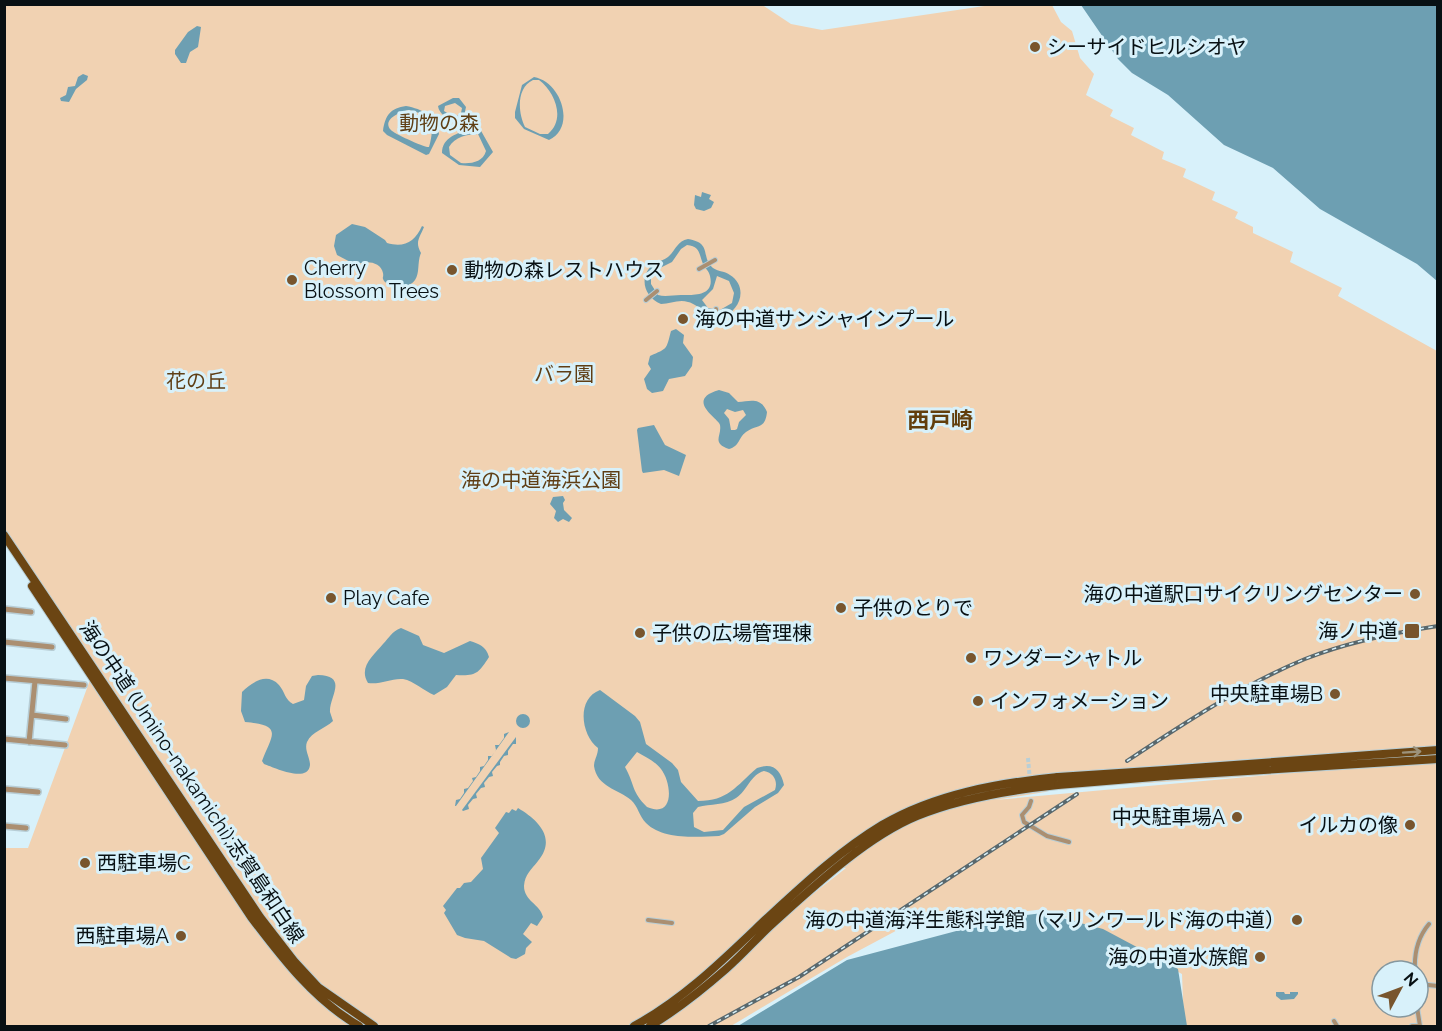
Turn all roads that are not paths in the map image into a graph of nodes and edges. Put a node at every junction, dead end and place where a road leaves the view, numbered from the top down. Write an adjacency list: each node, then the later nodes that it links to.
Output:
1 (713, 261): 2 (street)
2 (700, 268)
3 (656, 292): 4 (street)
4 (647, 299)
5 (716, 310): 6 (street)
6 (715, 320)
7 (4, 535): 38 (main road, 海の中道 (Umino-nakamichi);志賀島和白線)
8 (4, 544): 37 (main road, 海の中道 (Umino-nakamichi);志賀島和白線)
9 (4, 609): 10 (street)
10 (31, 612)
11 (4, 642): 12 (street)
12 (52, 647)
13 (4, 678): 14 (street)
14 (35, 681): 15 (street); 16 (street)
15 (84, 685)
16 (32, 715): 17 (street); 19 (street)
17 (66, 719)
18 (4, 739): 19 (street)
19 (29, 741): 20 (street)
20 (65, 745)
21 (1437, 750): 23 (main road, one-way to 21)
22 (1437, 759): 23 (main road)
23 (1165, 773): 24 (main road, bridge)
24 (1058, 781): 39 (main road); 40 (main road)
25 (4, 789): 26 (street)
26 (38, 792)
27 (1031, 801): 30 (street)
28 (4, 826): 29 (street)
29 (26, 828)
30 (1069, 842)
31 (648, 920): 32 (street)
32 (672, 923)
33 (1429, 924): 34 (street)
34 (1416, 959)
35 (1419, 1019): 42 (street)
36 (1334, 1021): 41 (street)
37 (358, 1026)
38 (374, 1026)
39 (634, 1026)
40 (650, 1026)
41 (1337, 1026)
42 (1412, 1026)

